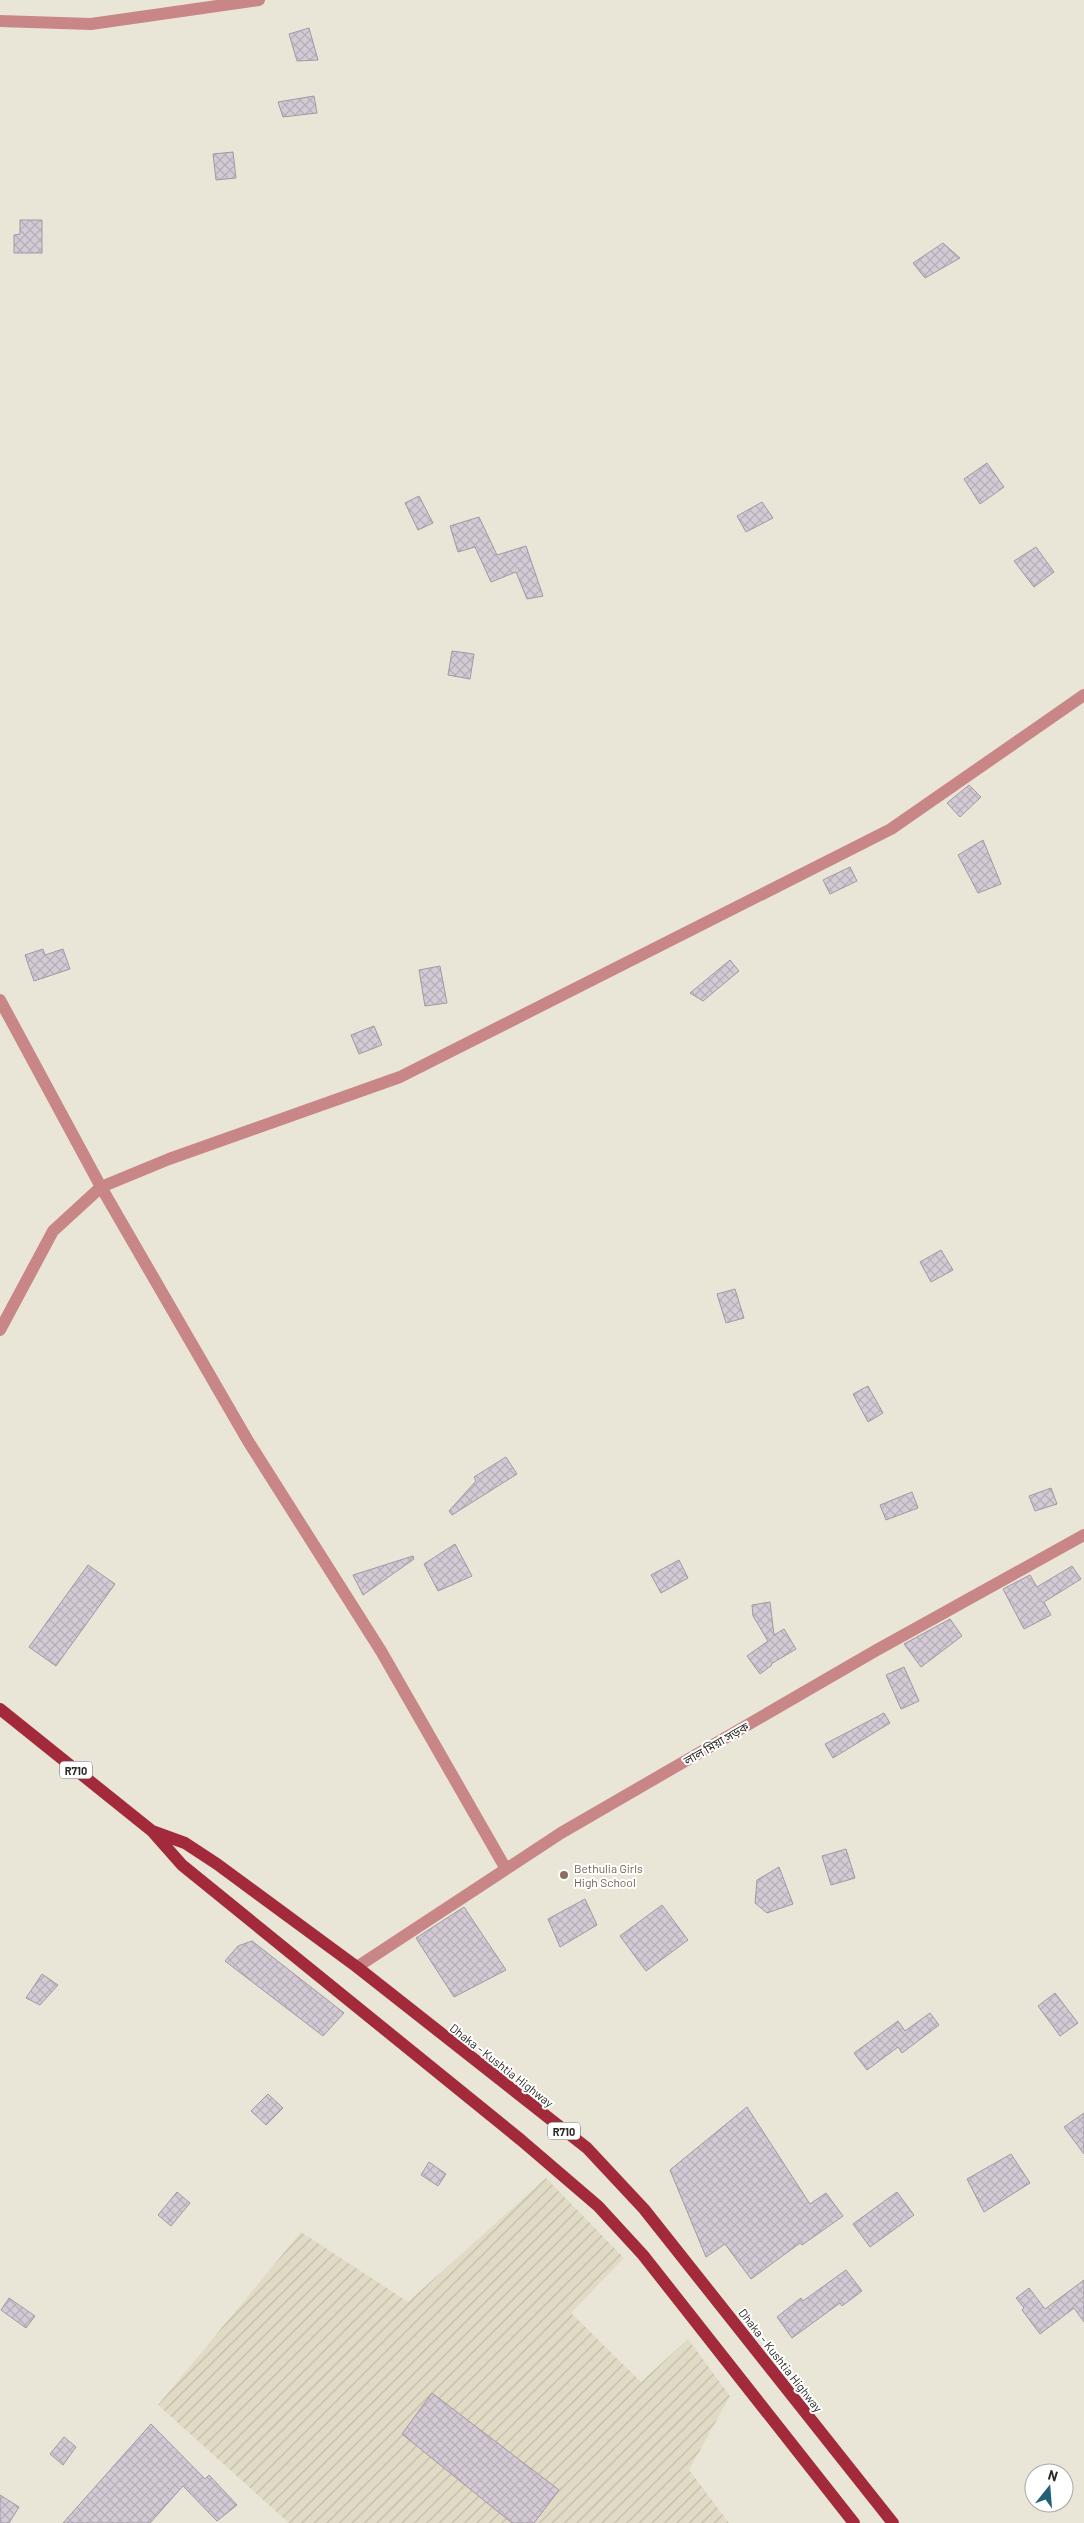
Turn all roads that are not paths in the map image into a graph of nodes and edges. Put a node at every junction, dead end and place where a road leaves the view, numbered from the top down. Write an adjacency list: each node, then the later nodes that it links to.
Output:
1 (258, 0): 2 (street)
2 (0, 21)
3 (1084, 695): 5 (street)
4 (0, 1000): 5 (street)
5 (101, 1187): 6 (street); 10 (street)
6 (0, 1330)
7 (1084, 1535): 10 (street, লাল মিয়া সড়ক)
8 (0, 1709): 9 (main road, Dhaka - Kushtia Highway / R710)
9 (152, 1831): 11 (main road, Dhaka - Kushtia Highway / R710); 12 (main road, Dhaka - Kushtia Highway / R710)
10 (506, 1869): 11 (street, লাল মিয়া সড়ক)
11 (357, 1967): 13 (main road, Dhaka - Kushtia Highway / R710)
12 (854, 2523)
13 (893, 2523)

